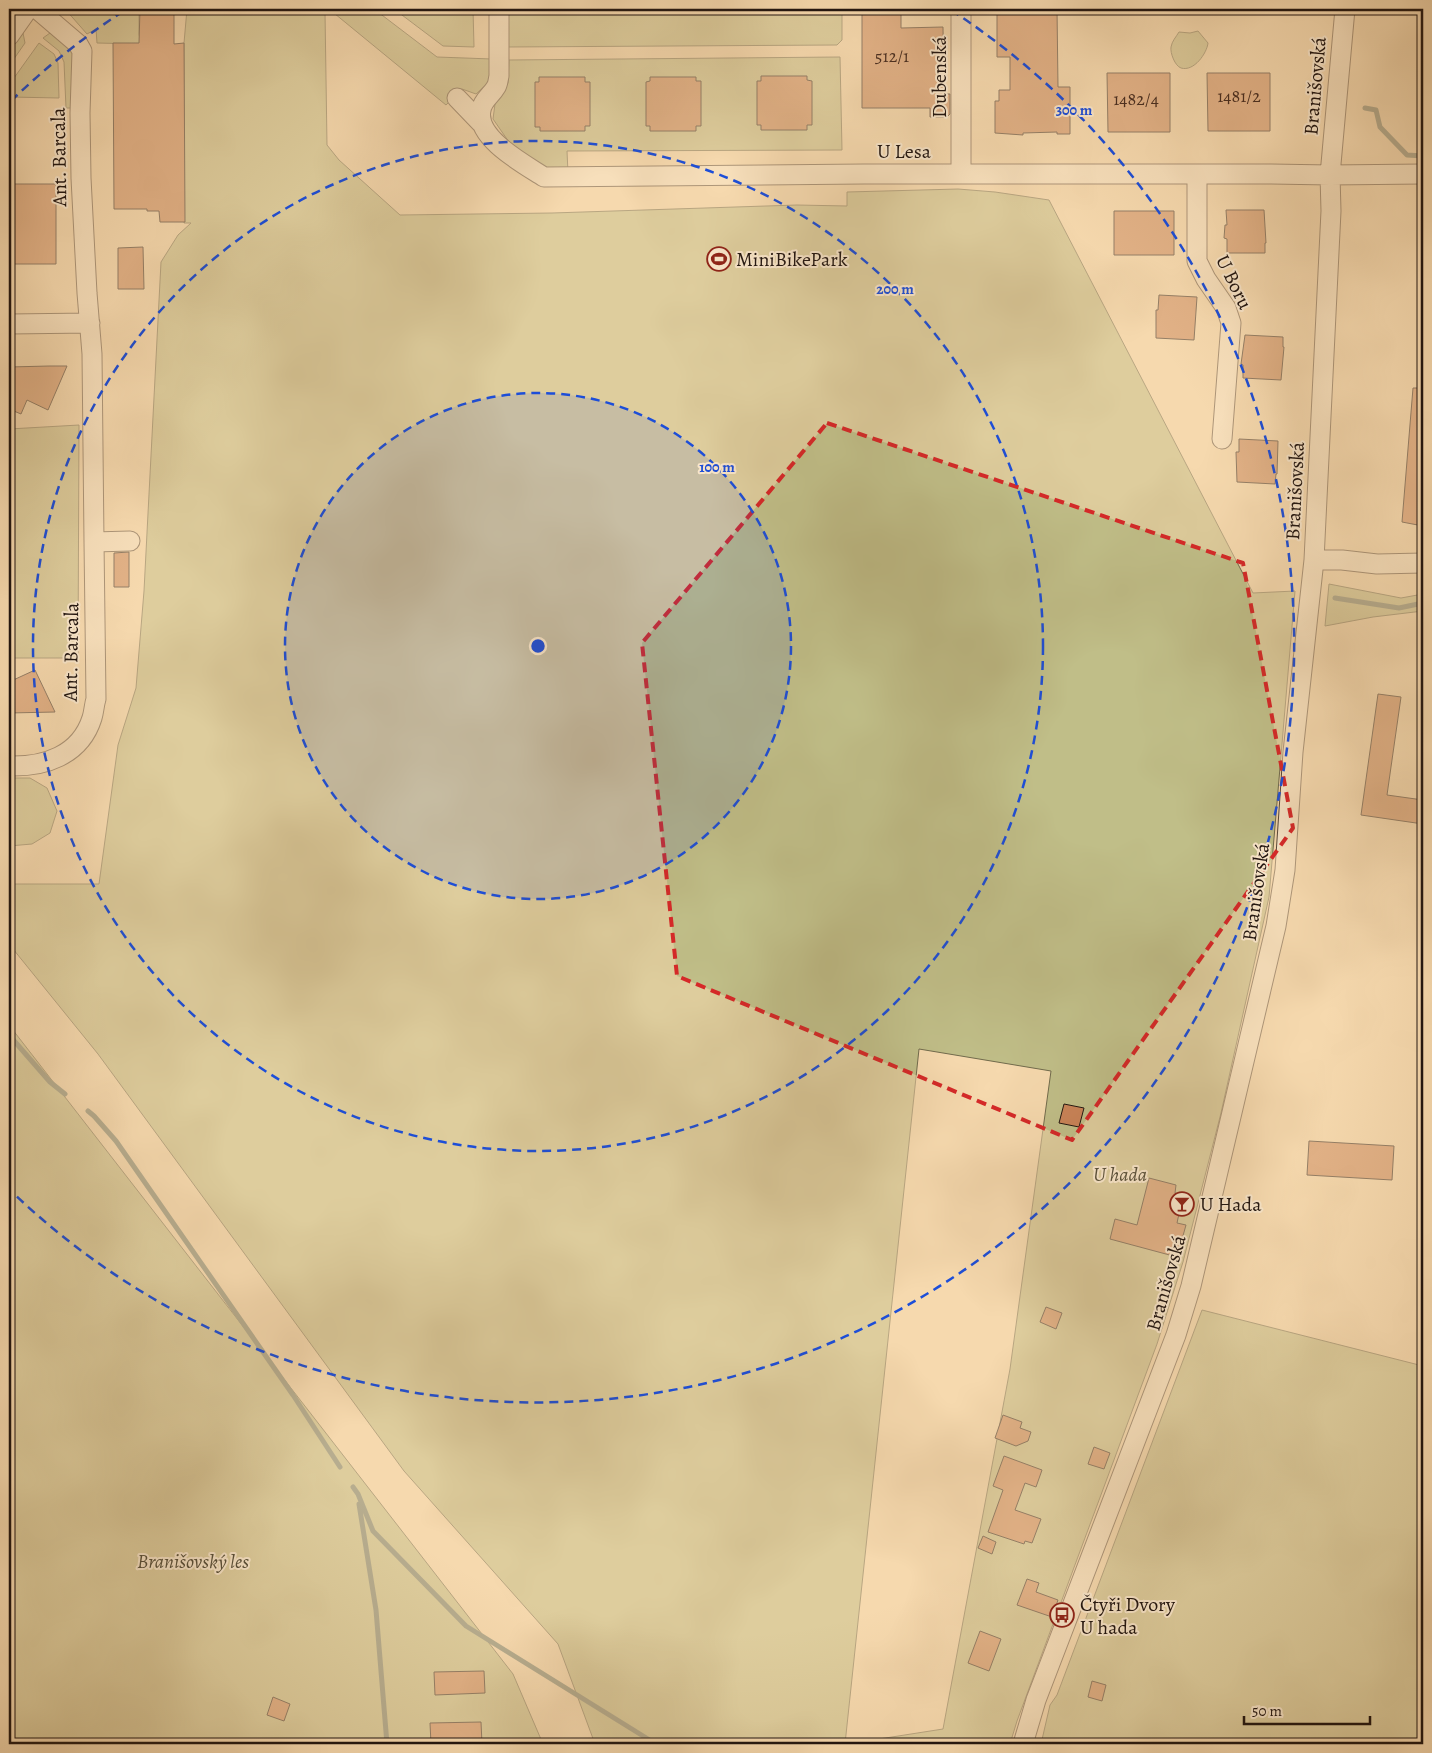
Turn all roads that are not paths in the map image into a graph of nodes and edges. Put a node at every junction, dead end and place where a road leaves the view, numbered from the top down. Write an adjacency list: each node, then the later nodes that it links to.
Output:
1 (28, 9): 6 (street)
2 (37, 9): 13 (street, Ant. Barcala)
3 (499, 9): 8 (street)
4 (961, 9): 9 (street, Dubenská)
5 (1345, 9): 12 (street, Branišovská)
6 (9, 36)
7 (457, 98): 8 (street, U Lesa)
8 (486, 131): 9 (street, U Lesa)
9 (960, 174): 10 (street, U Lesa)
10 (1197, 174): 12 (street, U Lesa); 15 (street, U Boru)
11 (1423, 174): 12 (street, U Lesa)
12 (1330, 175): 18 (street, Branišovská)
13 (90, 323): 14 (street); 17 (street, Ant. Barcala)
14 (9, 324)
15 (1222, 439)
16 (130, 541): 17 (street)
17 (94, 542): 20 (street, Ant. Barcala)
18 (1314, 560): 19 (street); 21 (street, Branišovská)
19 (1423, 563)
20 (9, 766)
21 (1023, 1744)

